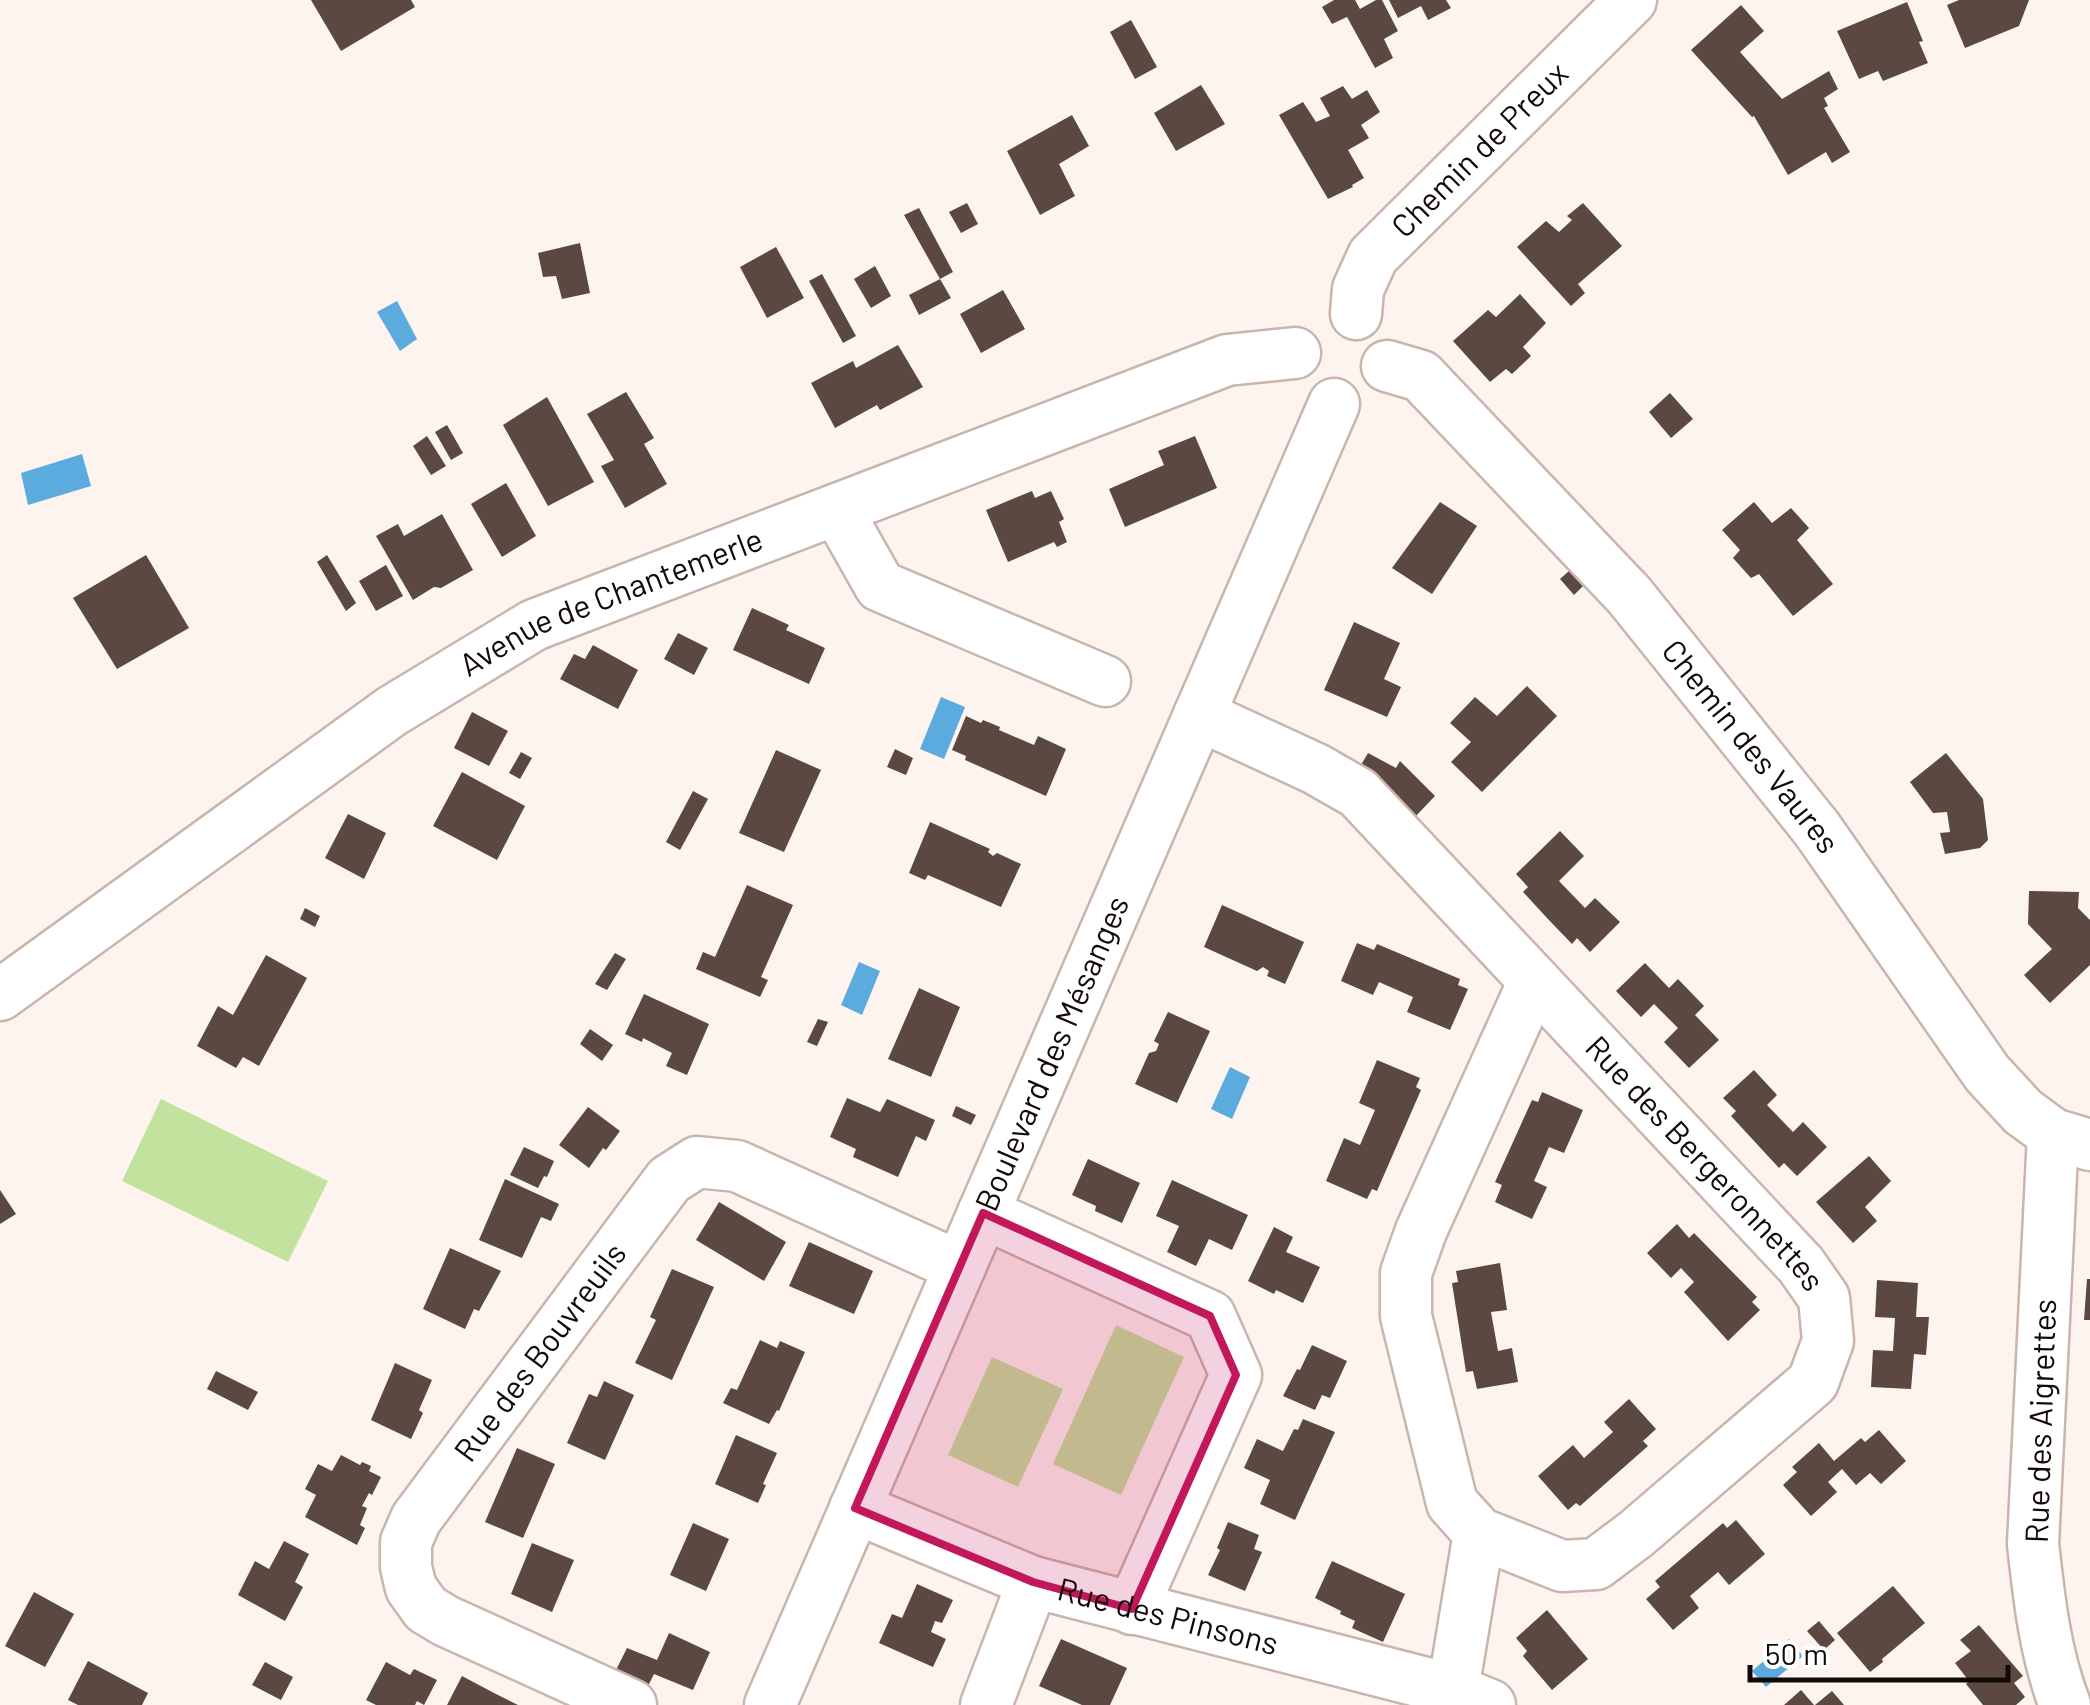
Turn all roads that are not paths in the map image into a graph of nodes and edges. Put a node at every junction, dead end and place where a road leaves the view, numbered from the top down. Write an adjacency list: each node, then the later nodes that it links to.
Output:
1 (1630, 0): 2 (street, Chemin de Preux)
2 (1356, 314): 3 (street); 4 (street)
3 (1295, 353): 5 (street); 6 (street, Avenue de Chantemerle)
4 (1386, 366): 5 (street); 11 (street, Chemin des Vaures)
5 (1334, 404): 8 (street, Boulevard des Mésanges)
6 (837, 510): 7 (street); 10 (street, Avenue de Chantemerle)
7 (1105, 681)
8 (1199, 715): 9 (street, Rue des Bergeronnettes); 12 (street, Boulevard des Mésanges)
9 (1534, 981): 15 (street); 15 (street, Rue des Bergeronnettes)
10 (0, 995)
11 (2072, 1140): 22 (street, Rue des Aigrettes)
12 (983, 1213): 13 (street, Boulevard des Mésanges); 17 (street)
13 (960, 1267): 14 (street, Boulevard des Mésanges); 19 (street, Rue des Bouvreuils)
14 (855, 1508): 16 (street, Rue des Pinsons); 20 (street, Boulevard des Mésanges)
15 (1480, 1534): 18 (street)
16 (1033, 1582): 17 (street, Rue des Pinsons); 21 (street)
17 (1132, 1609): 18 (street, Rue des Pinsons)
18 (1471, 1698)
19 (630, 1705)
20 (770, 1705)
21 (986, 1705)
22 (2065, 1705)

